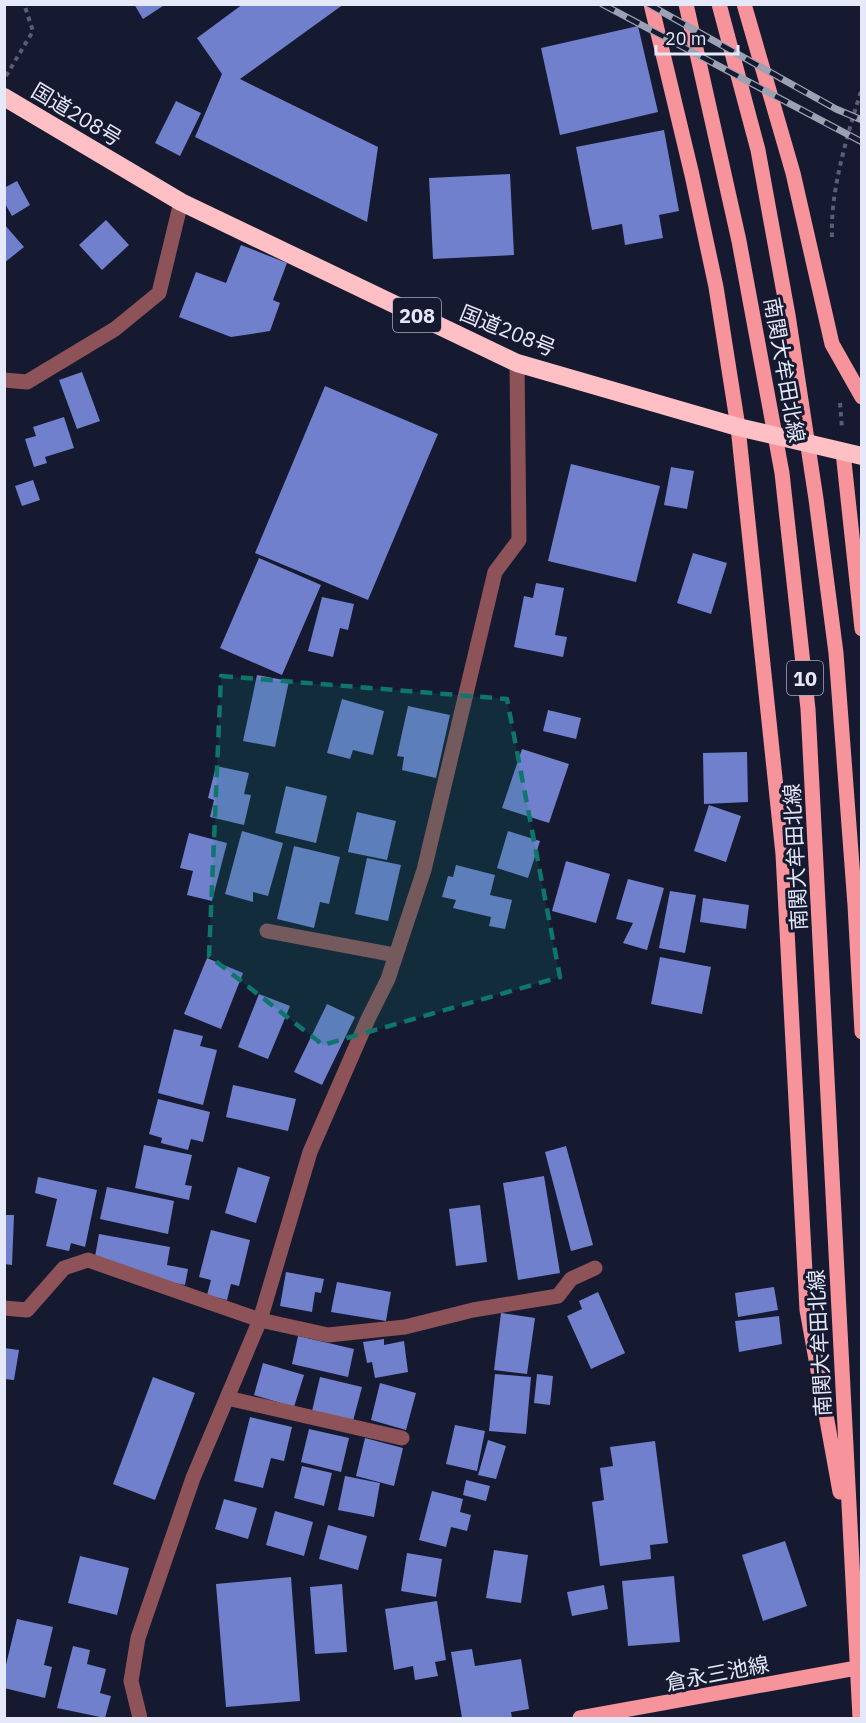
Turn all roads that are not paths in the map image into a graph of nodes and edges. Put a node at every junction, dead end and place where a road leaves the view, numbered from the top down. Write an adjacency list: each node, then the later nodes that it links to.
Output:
1 (651, 4): 10 (main road)
2 (686, 4): 22 (main road, 南関大牟田北線 / 10)
3 (719, 4): 16 (main road, 南関大牟田北線 / 10)
4 (744, 4): 9 (main road)
5 (4, 97): 6 (highway, 国道208号 / 208)
6 (181, 202): 7 (highway, 国道208号 / 208); 8 (street)
7 (517, 363): 10 (highway, 国道208号 / 208); 15 (street)
8 (4, 380)
9 (861, 397)
10 (738, 427): 11 (highway, 国道208号 / 208); 22 (main road)
11 (843, 452): 12 (highway, 国道208号 / 208); 13 (main road)
12 (861, 456)
13 (861, 629)
14 (267, 931): 15 (street)
15 (395, 956): 19 (street)
16 (861, 1032)
17 (595, 1268): 19 (street)
18 (4, 1308): 19 (street)
19 (260, 1320): 20 (street)
20 (227, 1398): 21 (street); 24 (street)
21 (402, 1438)
22 (851, 1554): 23 (main road, 南関大牟田北線 / 10)
23 (859, 1668): 25 (main road, 倉永三池線); 26 (main road, 南関大牟田北線 / 10)
24 (141, 1719)
25 (580, 1719)
26 (860, 1719)

